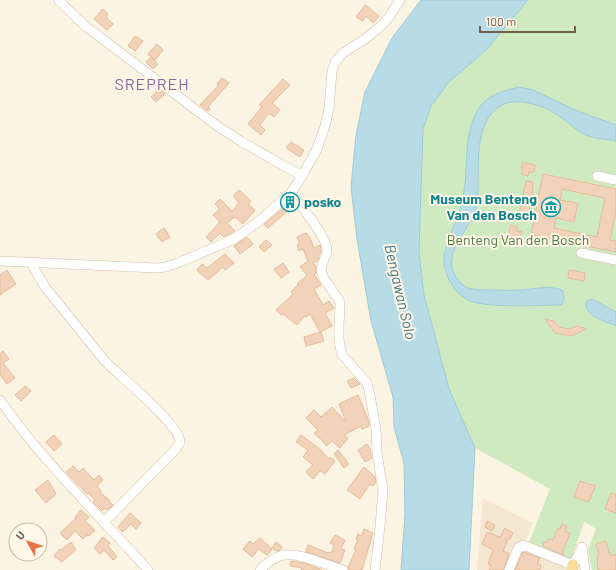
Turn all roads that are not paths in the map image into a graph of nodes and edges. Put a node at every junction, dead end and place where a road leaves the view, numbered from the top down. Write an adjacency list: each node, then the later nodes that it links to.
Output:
1 (58, 0): 3 (street)
2 (400, 0): 3 (street)
3 (302, 176): 6 (street)
4 (597, 176): 5 (street)
5 (616, 180)
6 (291, 193): 10 (street); 17 (street)
7 (581, 253): 8 (street)
8 (616, 260)
9 (0, 261): 10 (street)
10 (32, 264): 12 (street)
11 (0, 400): 12 (street)
12 (104, 522): 14 (street)
13 (572, 568): 18 (street); 19 (street)
14 (148, 570)
15 (260, 570): 16 (street)
16 (343, 570)
17 (375, 570)
18 (509, 570)
19 (585, 570)

